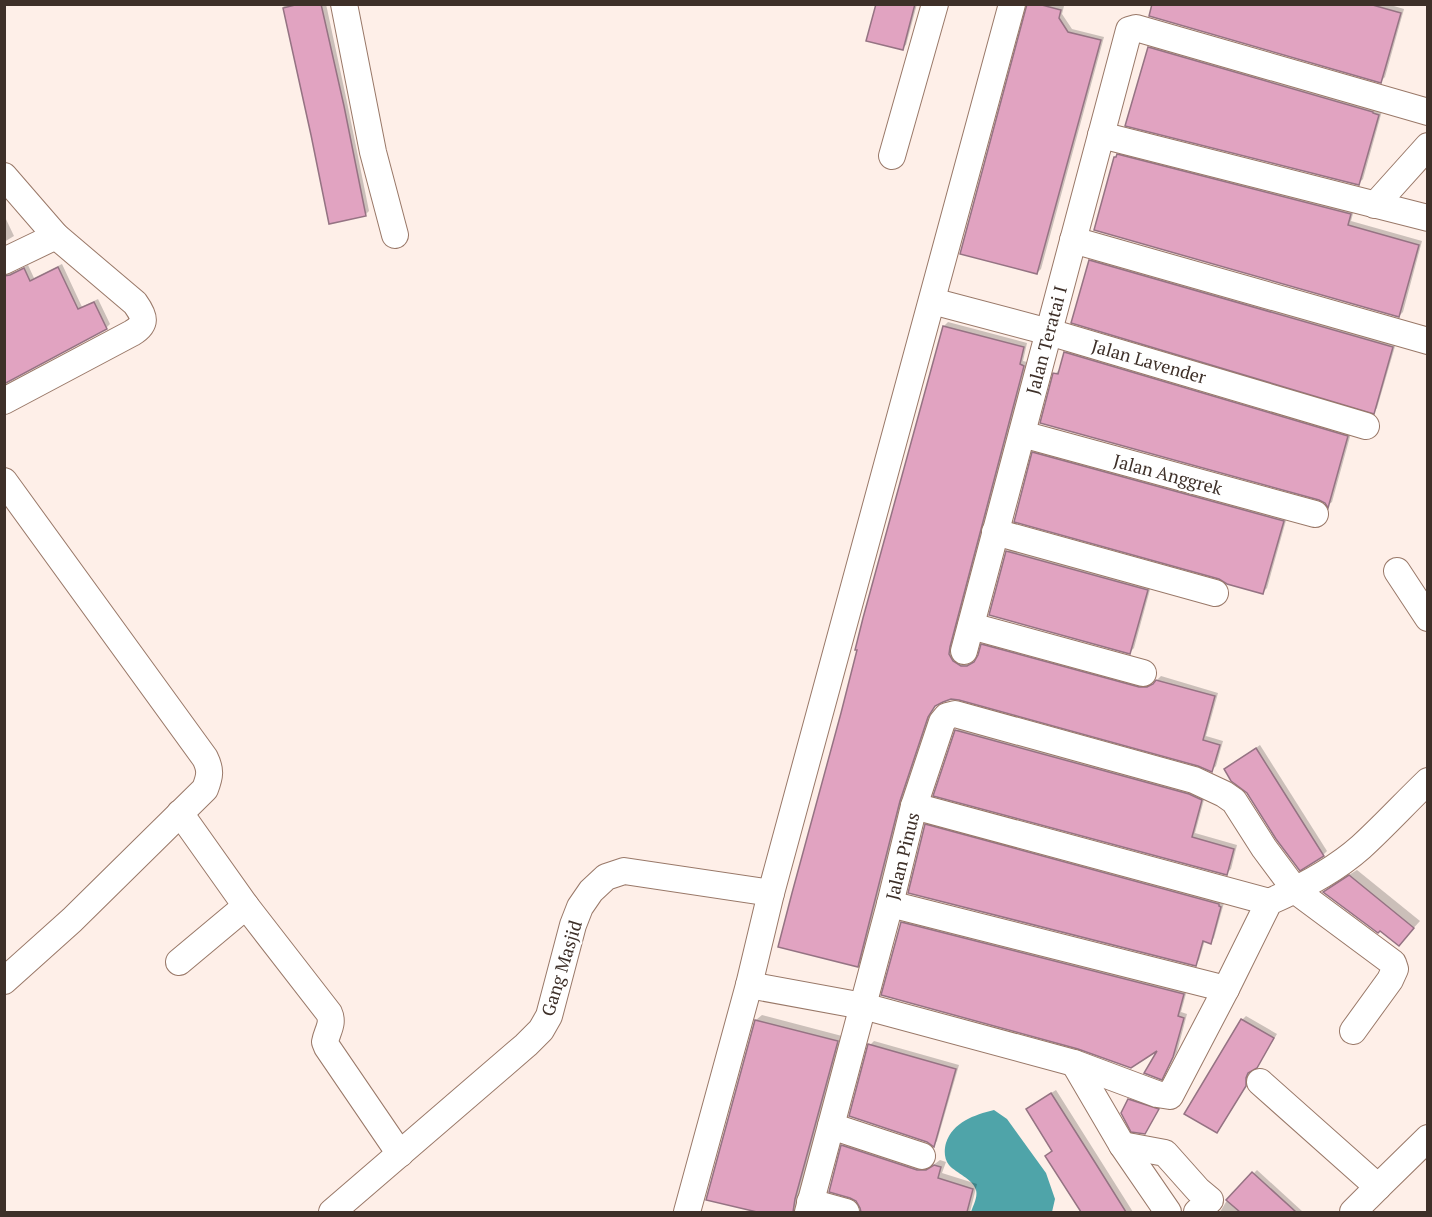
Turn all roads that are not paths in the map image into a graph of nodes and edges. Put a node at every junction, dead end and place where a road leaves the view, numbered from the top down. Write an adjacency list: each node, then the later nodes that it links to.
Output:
1 (344, 4): 11 (street)
2 (935, 4): 7 (street)
3 (1012, 4): 15 (street)
4 (1428, 112): 5 (street, Jalan Teratai I)
5 (1101, 135): 9 (street); 13 (street, Jalan Teratai I)
6 (1428, 146): 9 (street)
7 (892, 156)
8 (4, 176): 12 (street)
9 (1375, 205): 10 (street)
10 (1428, 218)
11 (395, 235)
12 (57, 236): 14 (street); 18 (street)
13 (1073, 240): 16 (street, Jalan Teratai I); 17 (street)
14 (4, 261)
15 (932, 301): 16 (street, Jalan Lavender); 33 (street)
16 (1048, 332): 19 (street, Jalan Lavender); 20 (street, Jalan Teratai I)
17 (1428, 341)
18 (4, 401)
19 (1366, 426)
20 (1022, 434): 22 (street, Jalan Anggrek); 23 (street, Jalan Teratai I)
21 (4, 481): 32 (street)
22 (1316, 514)
23 (995, 532): 25 (street); 27 (street, Jalan Teratai I)
24 (1397, 571): 26 (street)
25 (1215, 593)
26 (1428, 618)
27 (970, 626): 28 (street, Jalan Teratai I); 29 (street)
28 (964, 651)
29 (1143, 672)
30 (1428, 781): 34 (street)
31 (914, 806): 34 (street, Jalan Pinus); 35 (street); 36 (street, Jalan Pinus)
32 (180, 813): 37 (street); 39 (street)
33 (748, 889): 40 (street); 49 (street, Gang Masjid)
34 (1296, 891): 35 (street); 43 (street)
35 (1269, 902): 41 (street)
36 (890, 904): 41 (street); 42 (street, Jalan Pinus)
37 (246, 906): 38 (street); 49 (street)
38 (179, 962)
39 (4, 981)
40 (749, 985): 42 (street); 55 (street)
41 (1226, 989): 44 (street)
42 (863, 1006): 44 (street); 46 (street, Jalan Pinus)
43 (1353, 1031)
44 (1074, 1063): 48 (street)
45 (1260, 1082): 51 (street)
46 (831, 1126): 50 (street); 52 (street, Jalan Pinus)
47 (1428, 1138): 51 (street)
48 (1122, 1145): 53 (street); 57 (street)
49 (400, 1154): 54 (street, Gang Masjid)
50 (922, 1156)
51 (1378, 1186): 58 (street)
52 (809, 1207): 56 (street)
53 (1209, 1208)
54 (332, 1212)
55 (687, 1212)
56 (846, 1212)
57 (1168, 1212)
58 (1353, 1212)

